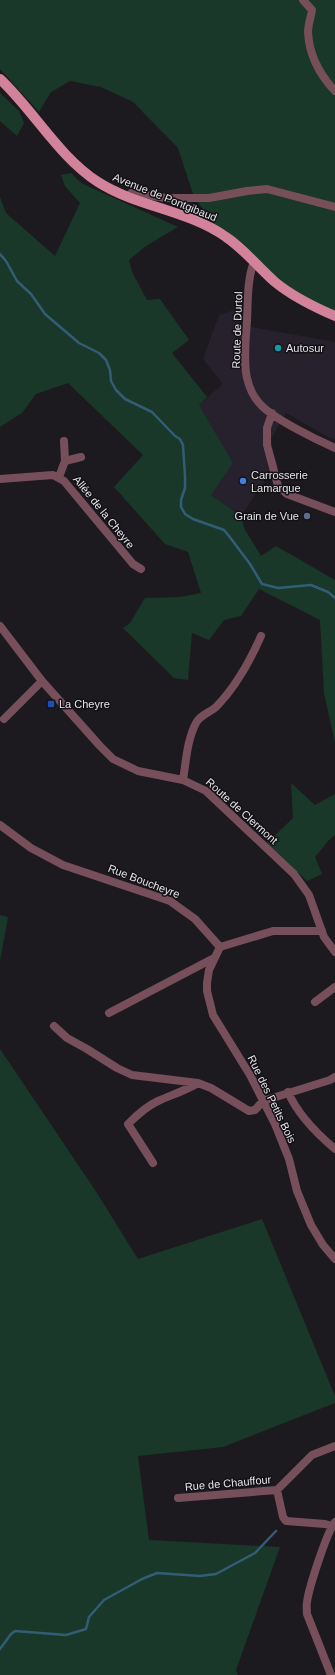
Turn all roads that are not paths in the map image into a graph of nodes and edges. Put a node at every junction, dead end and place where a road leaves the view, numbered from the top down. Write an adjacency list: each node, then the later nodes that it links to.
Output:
1 (303, 0): 3 (street)
2 (0, 79): 4 (main road, Avenue de Pontgibaud)
3 (335, 91)
4 (129, 197): 5 (street); 6 (main road, Avenue de Pontgibaud)
5 (335, 207)
6 (254, 262): 7 (main road, Avenue de Pontgibaud); 8 (street, Route de Durtol)
7 (335, 316)
8 (272, 413): 10 (street, Route de Durtol); 15 (street)
9 (64, 441): 12 (street)
10 (335, 448)
11 (81, 457): 12 (street)
12 (65, 461): 13 (street)
13 (59, 477): 14 (street, Allée de la Cheyre); 16 (street, Allée de la Cheyre)
14 (0, 479)
15 (335, 512)
16 (141, 569)
17 (0, 626): 19 (street, Route de Clermont)
18 (261, 636): 21 (street)
19 (42, 681): 20 (street); 21 (street, Route de Clermont)
20 (4, 719)
21 (183, 780): 23 (street, Route de Clermont)
22 (0, 825): 24 (street, Rue Boucheyre)
23 (322, 931): 24 (street); 25 (street, Route de Clermont)
24 (220, 947): 26 (street, Rue des Petits Bois)
25 (335, 952)
26 (214, 958): 29 (street); 34 (street, Rue des Petits Bois)
27 (335, 987): 28 (street)
28 (315, 1002)
29 (109, 1013)
30 (54, 1026): 32 (street)
31 (335, 1077): 33 (street)
32 (198, 1083): 34 (street); 36 (street)
33 (288, 1092): 34 (street); 35 (street)
34 (263, 1101): 37 (street, Rue des Petits Bois)
35 (335, 1149)
36 (153, 1163)
37 (335, 1259)
38 (335, 1446): 39 (street, Rue de Chauffour)
39 (277, 1490): 40 (street, Rue de Chauffour); 41 (street)
40 (178, 1498)
41 (333, 1524): 42 (street)
42 (331, 1675)

